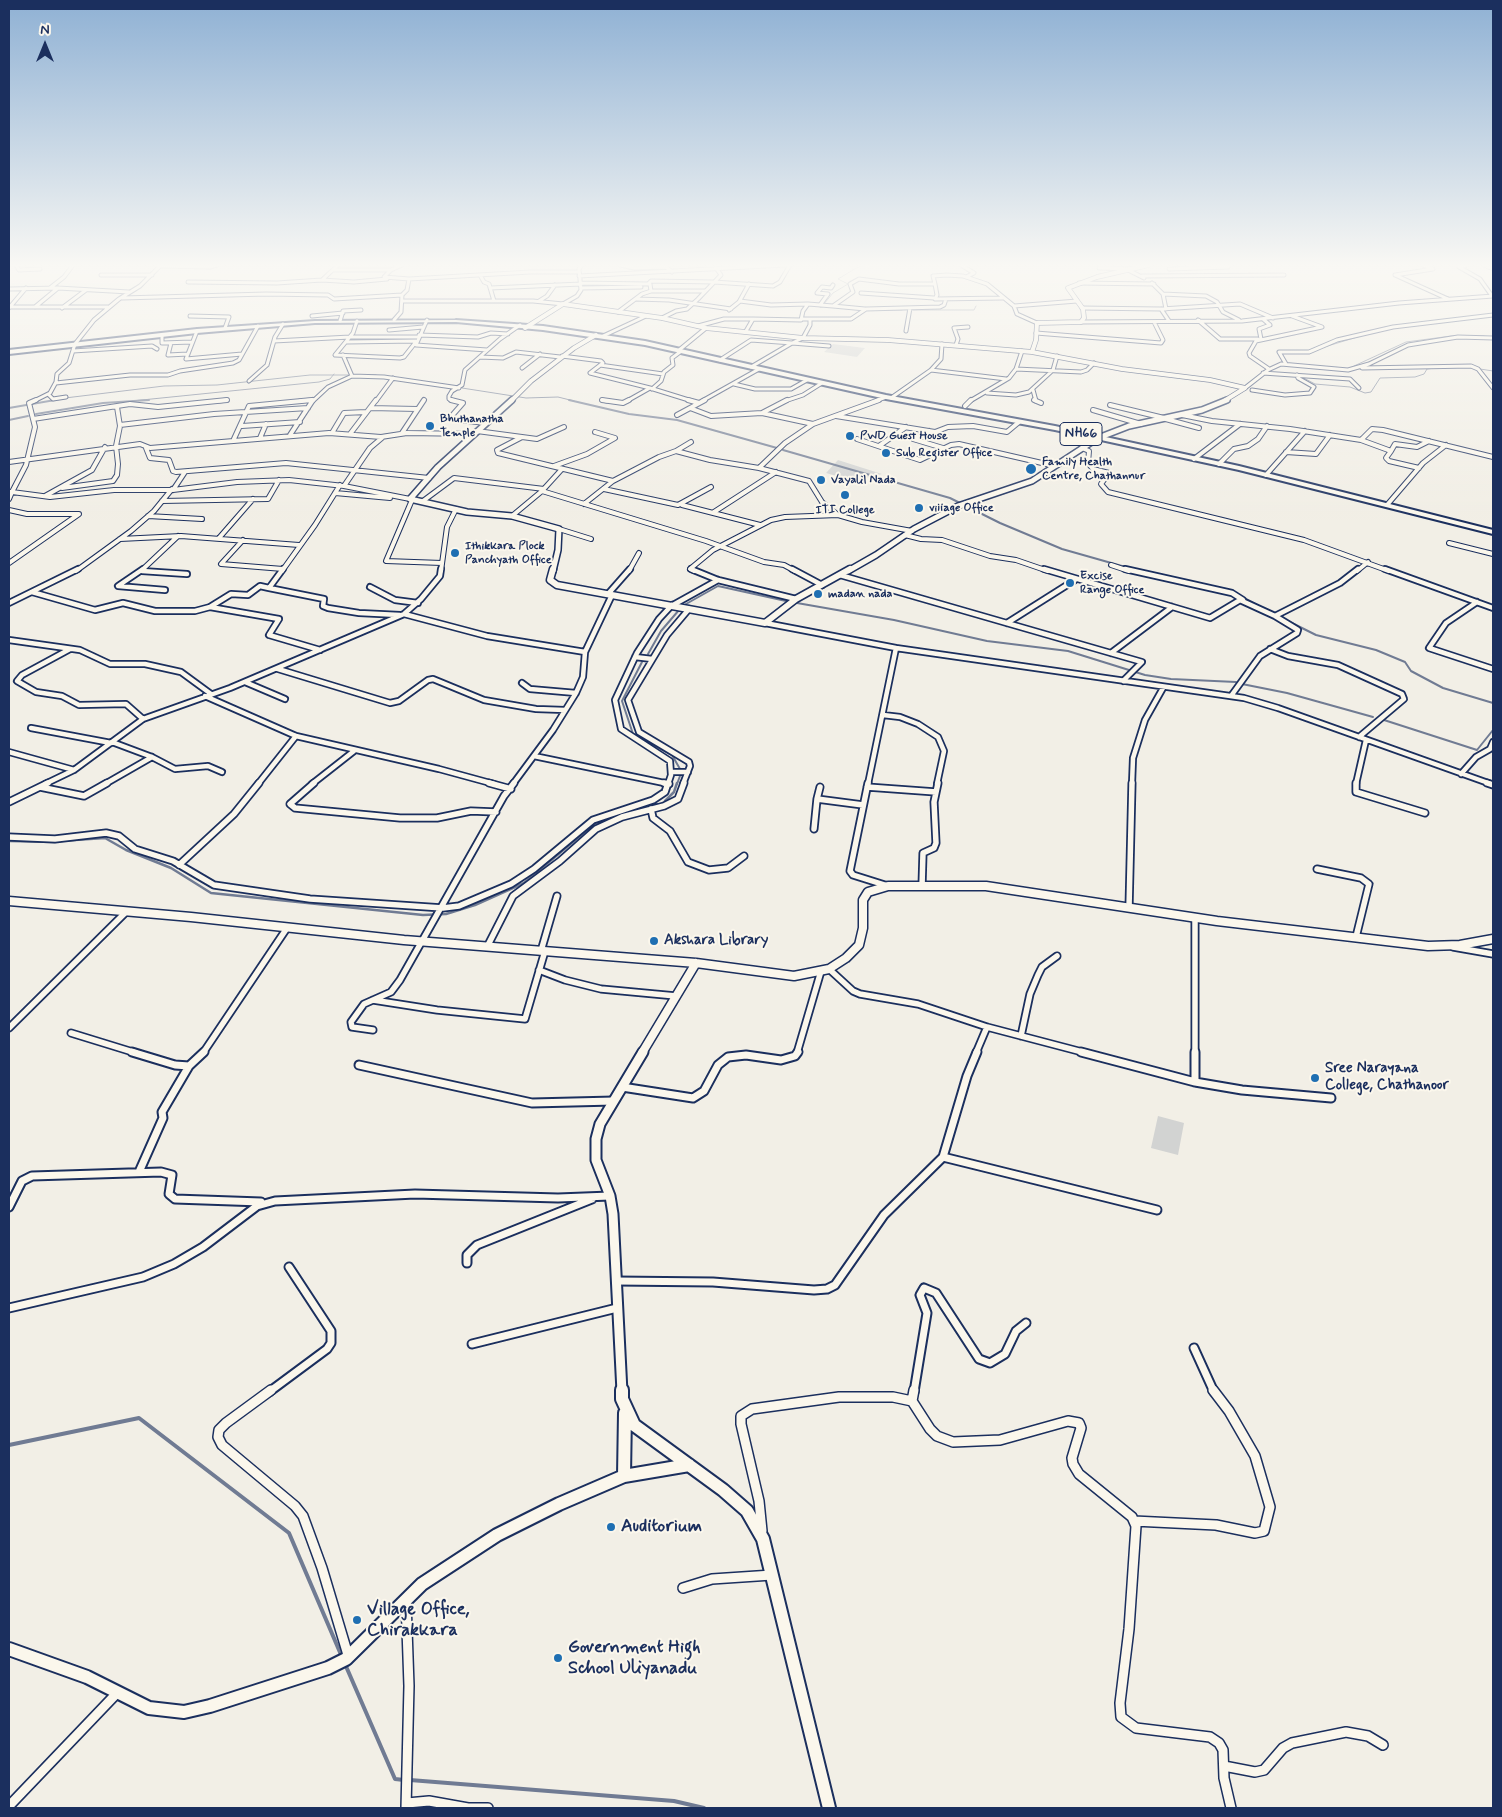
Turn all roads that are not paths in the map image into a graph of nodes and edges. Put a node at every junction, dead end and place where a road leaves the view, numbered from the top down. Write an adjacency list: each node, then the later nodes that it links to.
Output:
1 (38, 350): 22 (highway, NH66)
2 (73, 350): 52 (street)
3 (169, 350): 25 (street)
4 (189, 350): 25 (street)
5 (244, 350): 26 (street)
6 (272, 350): 50 (street)
7 (339, 350): 28 (street)
8 (408, 350): 28 (street)
9 (483, 350): 10 (street)
10 (487, 350): 31 (street)
11 (572, 350): 29 (street)
12 (672, 350): 23 (highway, NH66 / NH66)
13 (681, 350): 23 (street)
14 (736, 350): 32 (street)
15 (782, 350): 36 (street)
16 (942, 350): 42 (street)
17 (1006, 350): 21 (street)
18 (1251, 350): 41 (street)
19 (1314, 350): 34 (street)
20 (1397, 350): 39 (street)
21 (1022, 351): 24 (street); 38 (street)
22 (9, 352)
23 (679, 352): 32 (highway, NH66 / NH66); 45 (street)
24 (1032, 352): 30 (street)
25 (188, 354): 26 (street)
26 (242, 354): 52 (street)
27 (540, 354): 29 (street); 31 (street); 37 (street)
28 (343, 355): 47 (street)
29 (561, 356): 35 (street); 90 (street)
30 (1057, 356): 33 (street); 43 (street)
31 (480, 357): 55 (street)
32 (720, 360): 36 (highway, NH66 / NH66)
33 (1094, 363): 43 (street); 56 (street)
34 (1286, 364): 39 (street); 41 (street)
35 (600, 365): 45 (street); 59 (street)
36 (751, 367): 40 (highway, NH66 / NH66)
37 (522, 368)
38 (1016, 368): 43 (street); 49 (street)
39 (1355, 368): 58 (street)
40 (759, 369): 51 (highway, NH66 / NH66); 54 (street)
41 (1270, 369): 44 (street)
42 (930, 370): 49 (street); 65 (street)
43 (1053, 370): 60 (street)
44 (1263, 373): 46 (street); 56 (street)
45 (663, 374): 59 (street)
46 (1297, 375): 57 (street); 61 (street)
47 (352, 376): 48 (street); 67 (street)
48 (393, 378): 55 (street); 76 (street)
49 (1008, 379): 62 (street)
50 (249, 380)
51 (807, 380): 53 (highway, NH66 / NH66); 54 (street)
52 (56, 383): 63 (street)
53 (822, 383): 65 (highway, NH66 / NH66); 82 (street)
54 (734, 384): 71 (street)
55 (459, 388): 90 (street)
56 (1245, 388): 84 (street)
57 (1359, 388)
58 (1493, 388)
59 (651, 389): 69 (street); 71 (street)
60 (1033, 390): 62 (street); 70 (street)
61 (1252, 390)
62 (987, 393): 73 (street)
63 (48, 394): 64 (street); 87 (street)
64 (66, 397)
65 (889, 397): 85 (street); 89 (highway, NH66 / NH66)
66 (227, 400): 74 (street)
67 (312, 400): 75 (street); 80 (street)
68 (424, 400): 78 (street)
69 (602, 400)
70 (1041, 402)
71 (699, 403): 77 (street)
72 (1110, 405): 86 (street)
73 (965, 406)
74 (117, 407): 87 (street); 95 (street)
75 (308, 408): 80 (street); 88 (street)
76 (370, 408): 78 (street); 81 (street)
77 (690, 408): 82 (street); 83 (street)
78 (418, 409): 105 (street)
79 (1093, 410): 93 (street)
80 (247, 412): 95 (street); 96 (street)
81 (366, 412): 104 (street); 107 (street)
82 (762, 413): 92 (street)
83 (677, 415)
84 (1182, 415): 86 (street); 94 (street)
85 (836, 416): 92 (street); 99 (street)
86 (1163, 418): 93 (street); 100 (street)
87 (33, 419): 132 (street)
88 (300, 422): 91 (street); 108 (street)
89 (1019, 422): 101 (street); 113 (highway, NH66 / NH66)
90 (486, 423): 106 (street)
91 (266, 424): 96 (street); 112 (street)
92 (813, 424): 138 (street)
93 (1141, 424): 113 (street)
94 (1240, 424): 97 (street); 133 (street)
95 (120, 425): 120 (street)
96 (242, 426): 116 (street)
97 (1267, 426): 102 (street); 135 (street)
98 (564, 427): 111 (street)
99 (906, 427): 101 (street); 121 (street)
100 (1200, 428)
101 (929, 431): 124 (street)
102 (1305, 431): 109 (street); 129 (street)
103 (595, 432): 136 (street)
104 (332, 433): 107 (street); 108 (street)
105 (402, 433): 106 (street); 110 (street)
106 (474, 433): 111 (street); 145 (street)
107 (350, 434): 110 (street)
108 (290, 435): 112 (street)
109 (1330, 435): 115 (street); 129 (street)
110 (383, 437): 141 (street)
111 (522, 437): 136 (street)
112 (260, 438): 116 (street)
113 (1098, 438): 125 (street); 133 (highway, NH66 / NH66)
114 (857, 439): 121 (street)
115 (1361, 440): 117 (street); 128 (street)
116 (233, 441): 123 (street)
117 (1429, 441): 119 (street); 128 (street)
118 (691, 442): 127 (street)
119 (1446, 445): 130 (street); 139 (street)
120 (116, 446): 122 (street); 123 (street); 149 (street)
121 (878, 446): 124 (street)
122 (105, 447): 132 (street); 149 (street)
123 (146, 448): 142 (street)
124 (943, 448): 137 (street)
125 (1082, 448): 137 (street); 187 (street)
126 (1493, 449): 130 (street)
127 (676, 451): 138 (street); 147 (street)
128 (1391, 451): 139 (street)
129 (1286, 452): 144 (street)
130 (1486, 455): 131 (street)
131 (1493, 457)
132 (28, 459): 134 (street); 154 (street)
133 (1194, 459): 135 (highway, NH66 / NH66)
134 (9, 462)
135 (1219, 464): 144 (highway, NH66 / NH66)
136 (554, 466): 140 (street)
137 (1055, 466): 174 (street)
138 (759, 468): 143 (street)
139 (1419, 468): 164 (street)
140 (562, 469): 147 (street); 153 (street)
141 (353, 471): 142 (street); 145 (street); 148 (street)
142 (184, 472): 152 (street)
143 (776, 472): 167 (street); 168 (street)
144 (1266, 475): 164 (highway, NH66 / NH66)
145 (429, 478): 159 (street)
146 (279, 480): 148 (street); 152 (street); 158 (street)
147 (613, 481): 151 (street)
148 (342, 485): 155 (street); 159 (street)
149 (62, 488): 156 (street)
150 (711, 488): 163 (street)
151 (604, 489): 162 (street); 163 (street)
152 (172, 490): 156 (street); 160 (street)
153 (543, 490): 161 (street); 162 (street); 170 (street)
154 (10, 492): 156 (street); 157 (street)
155 (335, 493): 159 (street); 183 (street)
156 (43, 497)
157 (9, 499)
158 (253, 499): 160 (street); 178 (street)
159 (411, 499): 161 (street); 189 (street)
160 (162, 501): 169 (street)
161 (423, 501): 165 (street)
162 (584, 504): 184 (street)
163 (682, 505): 167 (street)
164 (1387, 505): 175 (highway, NH66 / NH66)
165 (456, 509): 170 (street); 189 (street)
166 (9, 510): 188 (street)
167 (714, 512): 172 (street)
168 (838, 515): 172 (street); 174 (street)
169 (148, 516): 171 (street); 179 (street)
170 (512, 516): 173 (street)
171 (202, 519)
172 (760, 525): 184 (street)
173 (559, 529): 180 (street); 202 (street)
174 (912, 531): 176 (street)
175 (1493, 532)
176 (905, 535): 194 (street); 196 (street)
177 (178, 536): 178 (street); 179 (street); 192 (street)
178 (219, 538): 181 (street)
179 (120, 539): 201 (street)
180 (591, 539)
181 (243, 540): 183 (street); 191 (street)
182 (1449, 543): 186 (street)
183 (299, 545): 191 (street)
184 (722, 546): 195 (street); 197 (street)
185 (639, 553): 202 (street)
186 (1493, 554)
187 (1368, 562): 205 (street); 214 (street)
188 (9, 563)
189 (442, 563): 207 (street)
190 (1112, 565): 204 (street)
191 (282, 569): 199 (street)
192 (141, 571): 193 (street); 200 (street)
193 (187, 574)
194 (840, 575): 197 (street); 215 (street)
195 (718, 580): 203 (street); 208 (street)
196 (1075, 580): 209 (street); 215 (street)
197 (822, 585): 203 (street)
198 (370, 587): 207 (street)
199 (269, 588): 210 (street); 213 (street)
200 (165, 590)
201 (32, 592): 206 (street); 210 (street)
202 (610, 595): 208 (street); 222 (street)
203 (796, 599): 216 (street)
204 (1243, 600): 209 (street); 214 (street)
205 (1477, 602): 211 (street); 226 (street)
206 (9, 603)
207 (418, 603): 213 (street)
208 (672, 605): 212 (street); 224 (street)
209 (1172, 606): 223 (street)
210 (210, 607): 221 (street)
211 (1493, 608)
212 (689, 609): 216 (street); 225 (street)
213 (403, 614): 221 (street); 222 (street)
214 (1275, 616): 220 (street)
215 (1007, 623): 223 (street)
216 (765, 624): 218 (street)
217 (9, 640): 219 (street)
218 (896, 648): 228 (street); 238 (street)
219 (70, 649): 233 (street); 239 (street)
220 (1270, 649): 235 (street); 242 (street)
221 (320, 650): 227 (street)
222 (585, 652): 232 (street)
223 (1111, 653): 228 (street)
224 (637, 657): 225 (street); 252 (street)
225 (650, 659): 253 (street)
226 (1493, 668)
227 (278, 669): 229 (street); 237 (street)
228 (1123, 681): 231 (street)
229 (245, 682): 233 (street); 236 (street)
230 (522, 683): 232 (street)
231 (1163, 688): 235 (street); 279 (street)
232 (576, 693): 237 (street)
233 (211, 694): 234 (street)
234 (205, 696): 239 (street); 241 (street)
235 (1231, 696): 242 (street)
236 (285, 699)
237 (566, 710): 248 (street)
238 (883, 715): 259 (street); 261 (street)
239 (143, 719): 244 (street)
240 (30, 728): 244 (street)
241 (296, 736): 247 (street); 272 (street)
242 (1359, 737): 243 (street)
243 (1366, 740): 254 (street); 268 (street)
244 (112, 742): 249 (street); 250 (street)
245 (1493, 742): 254 (street)
246 (9, 752): 250 (street)
247 (354, 752): 260 (street); 267 (street)
248 (534, 756): 255 (street); 260 (street)
249 (152, 757): 251 (street); 257 (street)
250 (74, 770): 257 (street)
251 (222, 772)
252 (674, 772): 253 (street); 255 (street)
253 (687, 772): 264 (street)
254 (1461, 774): 256 (street)
255 (669, 784): 264 (street)
256 (1493, 785)
257 (40, 787): 263 (street)
258 (820, 787): 262 (street)
259 (867, 787): 261 (street); 265 (street)
260 (511, 788): 267 (street)
261 (936, 792): 275 (street)
262 (817, 798): 265 (street); 269 (street)
263 (9, 802)
264 (661, 802): 266 (street); 278 (street)
265 (863, 805): 274 (street)
266 (651, 809): 271 (street); 287 (street)
267 (496, 812): 278 (street)
268 (1424, 813)
269 (814, 829)
270 (9, 837): 272 (street)
271 (744, 856)
272 (179, 865): 278 (street)
273 (1317, 869): 283 (street)
274 (888, 886): 275 (street); 292 (street)
275 (922, 886): 279 (street)
276 (557, 896): 288 (street)
277 (9, 901): 280 (street)
278 (442, 908): 285 (street)
279 (1129, 908): 281 (street)
280 (126, 912): 282 (street); 298 (street)
281 (1195, 918): 283 (street); 304 (street)
282 (287, 928): 285 (street); 303 (street)
283 (1356, 937): 286 (street)
284 (1493, 939): 286 (street)
285 (423, 942): 287 (street); 296 (street)
286 (1444, 946): 289 (street)
287 (487, 947): 288 (street)
288 (543, 951): 291 (street); 293 (street)
289 (1493, 954)
290 (1057, 956): 301 (street)
291 (696, 963): 294 (street); 295 (street)
292 (830, 969): 294 (street); 297 (street)
293 (539, 970): 295 (street); 296 (street)
294 (821, 971): 305 (street)
295 (676, 996): 305 (street)
296 (371, 999): 299 (street)
297 (987, 1026): 301 (street); 308 (street)
298 (9, 1028)
299 (373, 1030)
300 (71, 1033): 303 (street)
301 (1021, 1036): 304 (street)
302 (359, 1065): 307 (street)
303 (189, 1066): 309 (street)
304 (1195, 1082): 306 (street)
305 (622, 1087): 307 (street)
306 (1331, 1098)
307 (614, 1101): 310 (street)
308 (943, 1157): 314 (street); 317 (street)
309 (139, 1172): 312 (street); 313 (street)
310 (610, 1196): 311 (street); 317 (street)
311 (597, 1197): 312 (street); 315 (street)
312 (265, 1203): 318 (street)
313 (9, 1207)
314 (1157, 1210)
315 (467, 1263)
316 (289, 1267): 333 (street)
317 (616, 1281): 319 (street)
318 (9, 1308)
319 (618, 1308): 321 (street); 324 (street)
320 (1026, 1323): 323 (street)
321 (472, 1344)
322 (1194, 1348): 327 (street)
323 (912, 1402): 327 (street); 328 (street)
324 (625, 1411): 325 (street); 326 (street)
325 (688, 1465): 326 (street); 328 (street)
326 (624, 1476): 331 (street)
327 (1134, 1522): 336 (street)
328 (763, 1539): 329 (street)
329 (772, 1575): 330 (street); 340 (street)
330 (683, 1588)
331 (406, 1600): 333 (street); 337 (street)
332 (9, 1649): 334 (street)
333 (348, 1658): 334 (street)
334 (119, 1692): 338 (street)
335 (1383, 1745): 336 (street)
336 (1224, 1766): 341 (street)
337 (407, 1802): 339 (street)
338 (9, 1806)
339 (488, 1808)
340 (830, 1808)
341 (1231, 1808)

